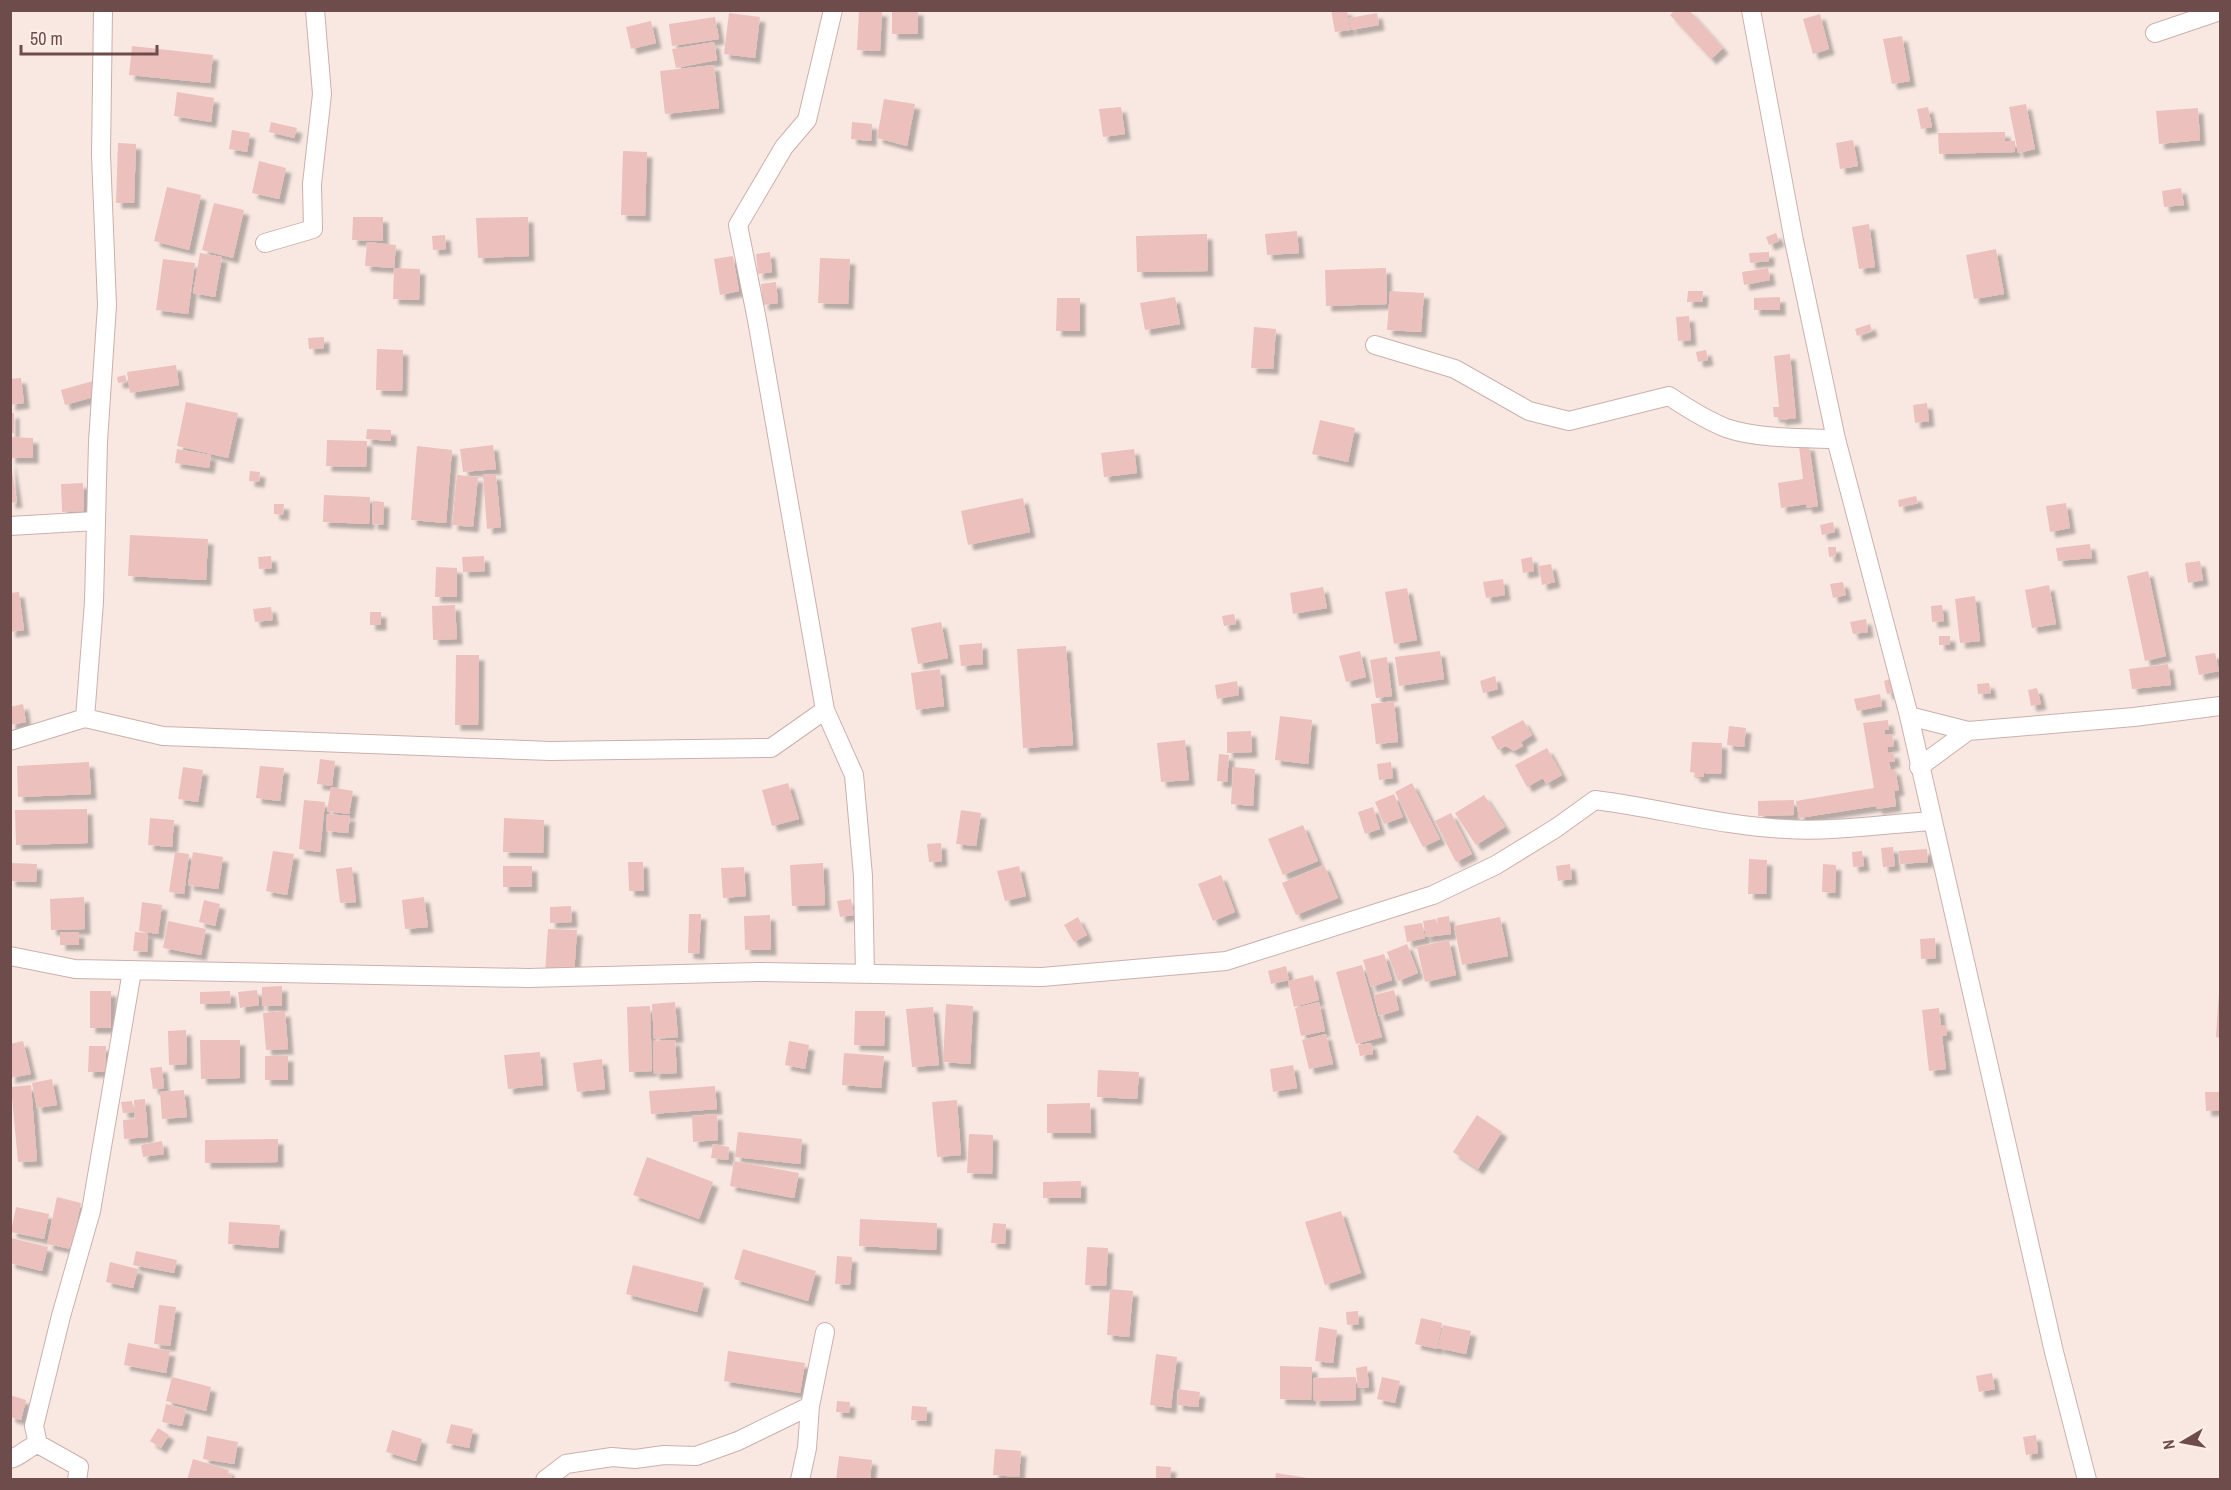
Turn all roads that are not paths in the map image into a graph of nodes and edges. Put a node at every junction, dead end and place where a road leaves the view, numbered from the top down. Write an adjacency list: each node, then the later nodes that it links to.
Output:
1 (103, 10): 10 (street)
2 (315, 10): 7 (street)
3 (833, 10): 13 (street)
4 (1751, 11): 9 (street)
5 (2220, 11): 6 (street)
6 (2156, 33)
7 (265, 243)
8 (1375, 345): 9 (street)
9 (1836, 439): 14 (street)
10 (96, 521): 11 (street); 15 (street)
11 (10, 526)
12 (2220, 706): 16 (street)
13 (825, 710): 15 (street); 22 (street)
14 (1909, 716): 16 (street); 18 (street)
15 (85, 718): 17 (street)
16 (1968, 730): 18 (street)
17 (10, 741)
18 (1919, 767): 19 (street)
19 (1932, 821): 22 (street); 30 (street)
20 (10, 956): 21 (street)
21 (132, 971): 22 (street); 25 (street)
22 (865, 974)
23 (825, 1332): 24 (street)
24 (810, 1406): 28 (street); 29 (street)
25 (38, 1444): 26 (street); 27 (street)
26 (10, 1459)
27 (76, 1479)
28 (545, 1479)
29 (800, 1479)
30 (2087, 1479)

